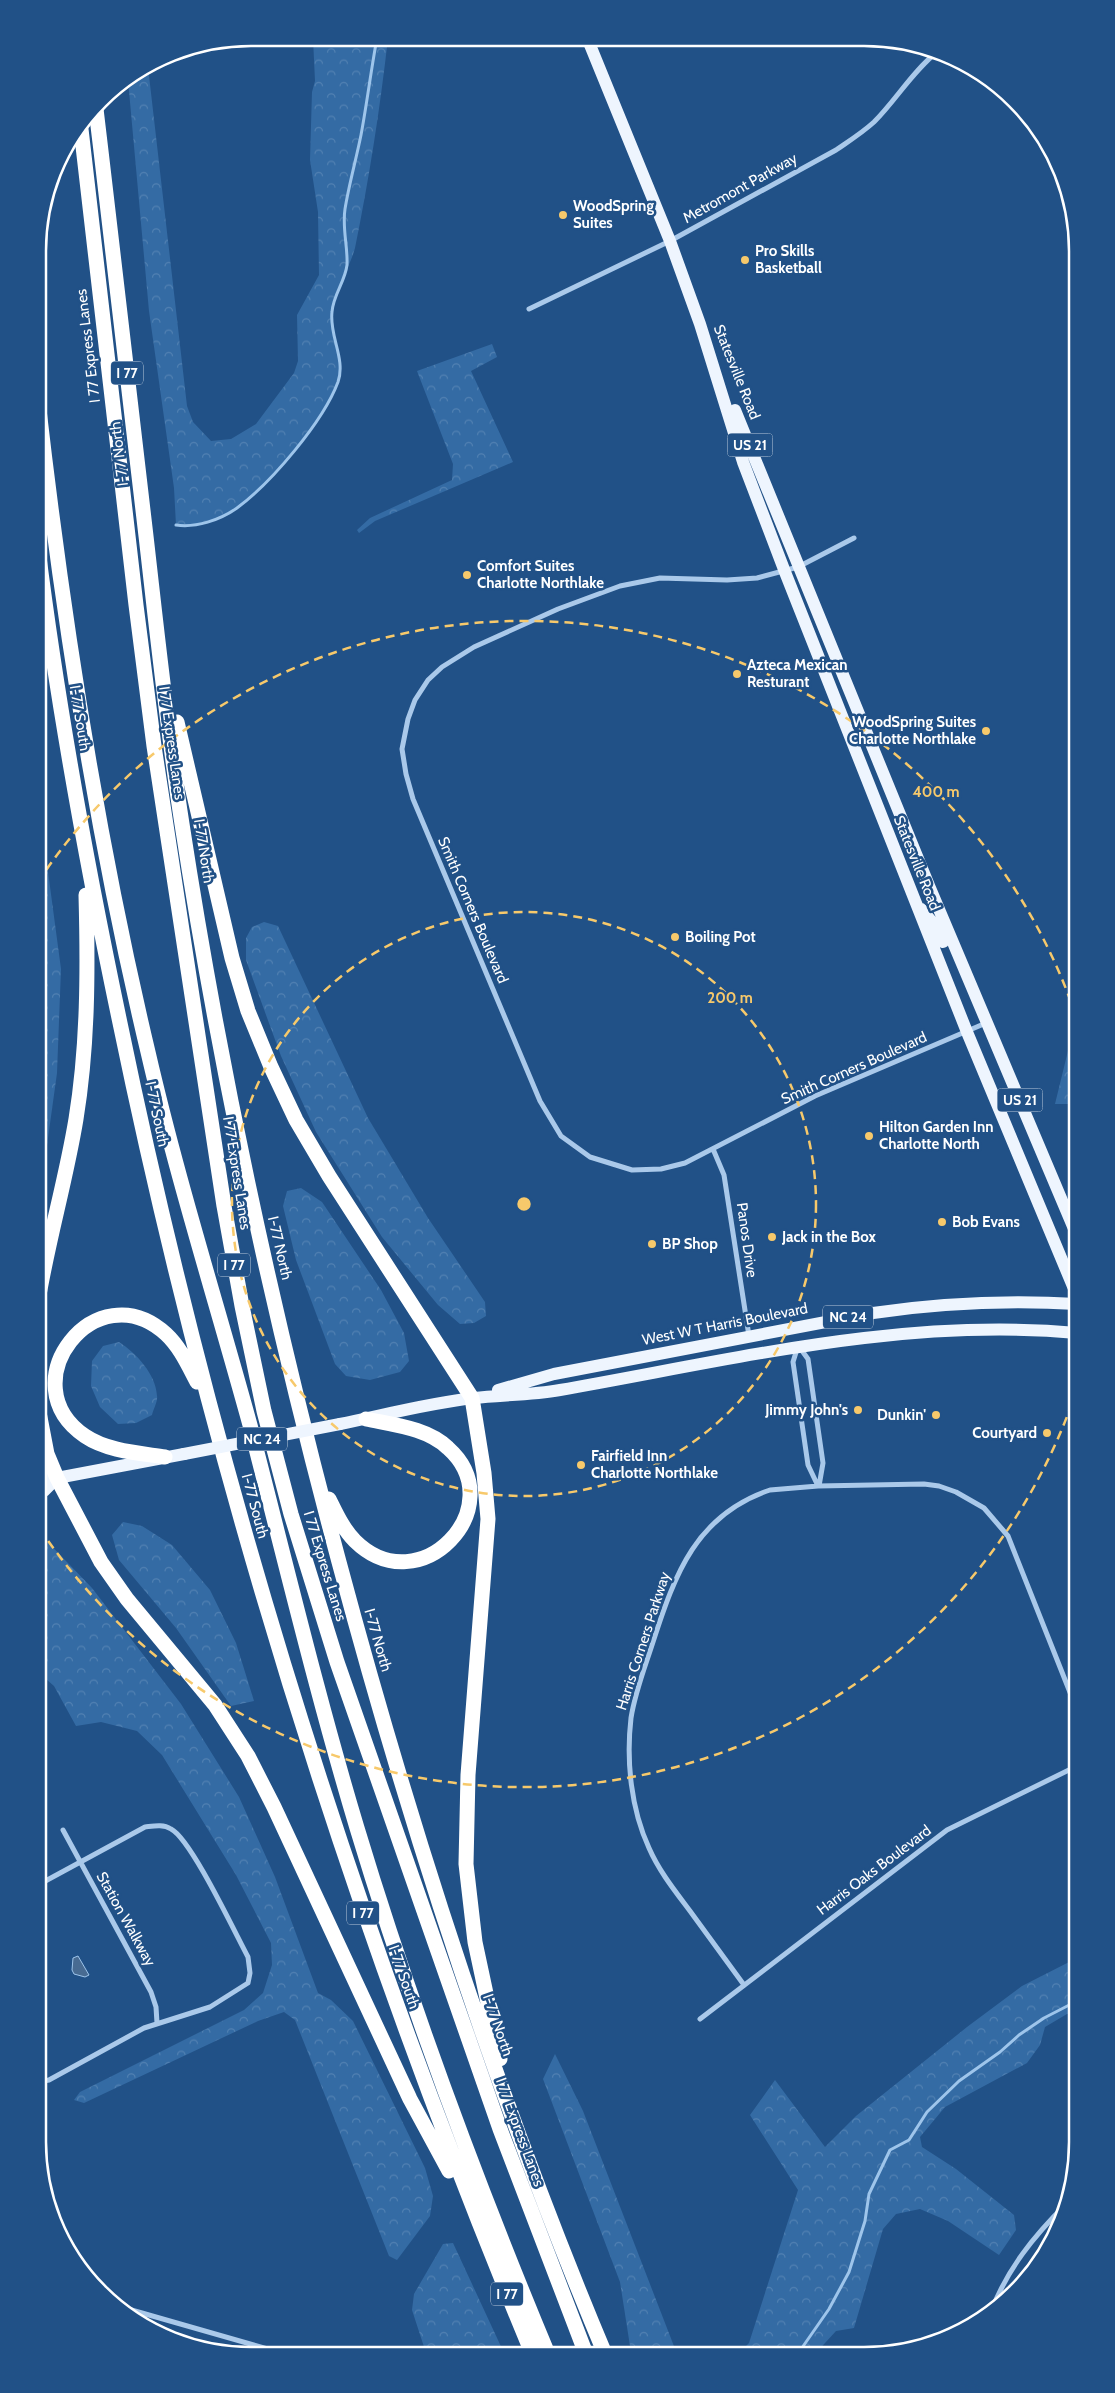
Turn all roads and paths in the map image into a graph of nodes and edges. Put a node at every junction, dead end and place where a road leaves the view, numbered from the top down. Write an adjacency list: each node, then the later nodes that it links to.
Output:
1 (590, 46): 5 (main road, Statesville Road / US 21)
2 (931, 57): 5 (street, Metromont Parkway)
3 (97, 116): 13 (highway, I-77 North / I 77)
4 (82, 136): 56 (highway, I 77 Express Lanes / I 77)
5 (670, 241): 6 (street, Metromont Parkway); 7 (main road, Statesville Road / US 21)
6 (529, 309)
7 (700, 324): 10 (main road, Statesville Road / US 21); 11 (main road, Statesville Road / US 21)
8 (46, 468): 55 (highway, I 77)
9 (854, 538): 10 (street, Smith Corners Boulevard)
10 (798, 567): 11 (street, Smith Corners Boulevard); 17 (main road, Statesville Road / US 21)
11 (785, 572): 15 (main road, Statesville Road / US 21); 21 (street, Smith Corners Boulevard)
12 (46, 605): 14 (highway, I-77 South / I 77)
13 (158, 638): 29 (highway); 34 (highway, I-77 North / I 77)
14 (84, 851): 23 (highway); 30 (highway, I-77 South / I 77)
15 (906, 880): 16 (main road, Statesville Road / US 21); 17 (main road)
16 (914, 900): 18 (main road); 20 (main road, Statesville Road / US 21)
17 (942, 915): 18 (main road, Statesville Road / US 21)
18 (956, 951): 19 (main road, Statesville Road / US 21)
19 (988, 1022): 20 (street, Smith Corners Boulevard); 22 (main road, Statesville Road / US 21)
20 (967, 1032): 21 (street, Smith Corners Boulevard); 24 (main road, Statesville Road / US 21)
21 (713, 1149): 27 (street, Panos Drive)
22 (1069, 1217)
23 (46, 1263)
24 (1069, 1277)
25 (1069, 1304): 27 (main road, West W T Harris Boulevard / NC 24)
26 (1069, 1332): 28 (main road, West W T Harris Boulevard / NC 24)
27 (749, 1336): 29 (main road, West W T Harris Boulevard / NC 24)
28 (798, 1345): 29 (main road, West W T Harris Boulevard / NC 24); 37 (street); 37 (street)
29 (472, 1398): 31 (main road, West W T Harris Boulevard / NC 24); 48 (highway)
30 (210, 1408): 33 (highway); 50 (highway, I-77 South / I 77)
31 (366, 1419): 33 (main road, West W T Harris Boulevard / NC 24, bridge); 34 (highway)
32 (46, 1449): 36 (highway)
33 (165, 1458): 36 (main road, West W T Harris Boulevard / NC 24)
34 (316, 1472): 48 (highway, I-77 North / I 77)
35 (46, 1476): 36 (main road, West W T Harris Boulevard / NC 24)
36 (57, 1478): 38 (main road, West W T Harris Boulevard / NC 24); 50 (highway)
37 (818, 1486): 39 (street, Harris Corners Parkway); 44 (street, Harris Corners Parkway)
38 (46, 1489)
39 (1069, 1690)
40 (1069, 1770): 44 (street, Harris Oaks Boulevard)
41 (63, 1830): 42 (street, Station Walkway)
42 (80, 1861): 43 (street); 46 (street, Station Walkway); 46 (street)
43 (46, 1880)
44 (744, 1984): 45 (street, Harris Oaks Boulevard)
45 (700, 2019)
46 (157, 2023): 47 (street)
47 (46, 2081)
48 (515, 2124): 57 (highway, I-77 North / I 77)
49 (1055, 2215): 51 (street)
50 (482, 2234): 54 (highway, I-77 South / I 77)
51 (999, 2296)
52 (136, 2311): 53 (street)
53 (261, 2347)
54 (529, 2347)
55 (545, 2347)
56 (583, 2347)
57 (602, 2347)

